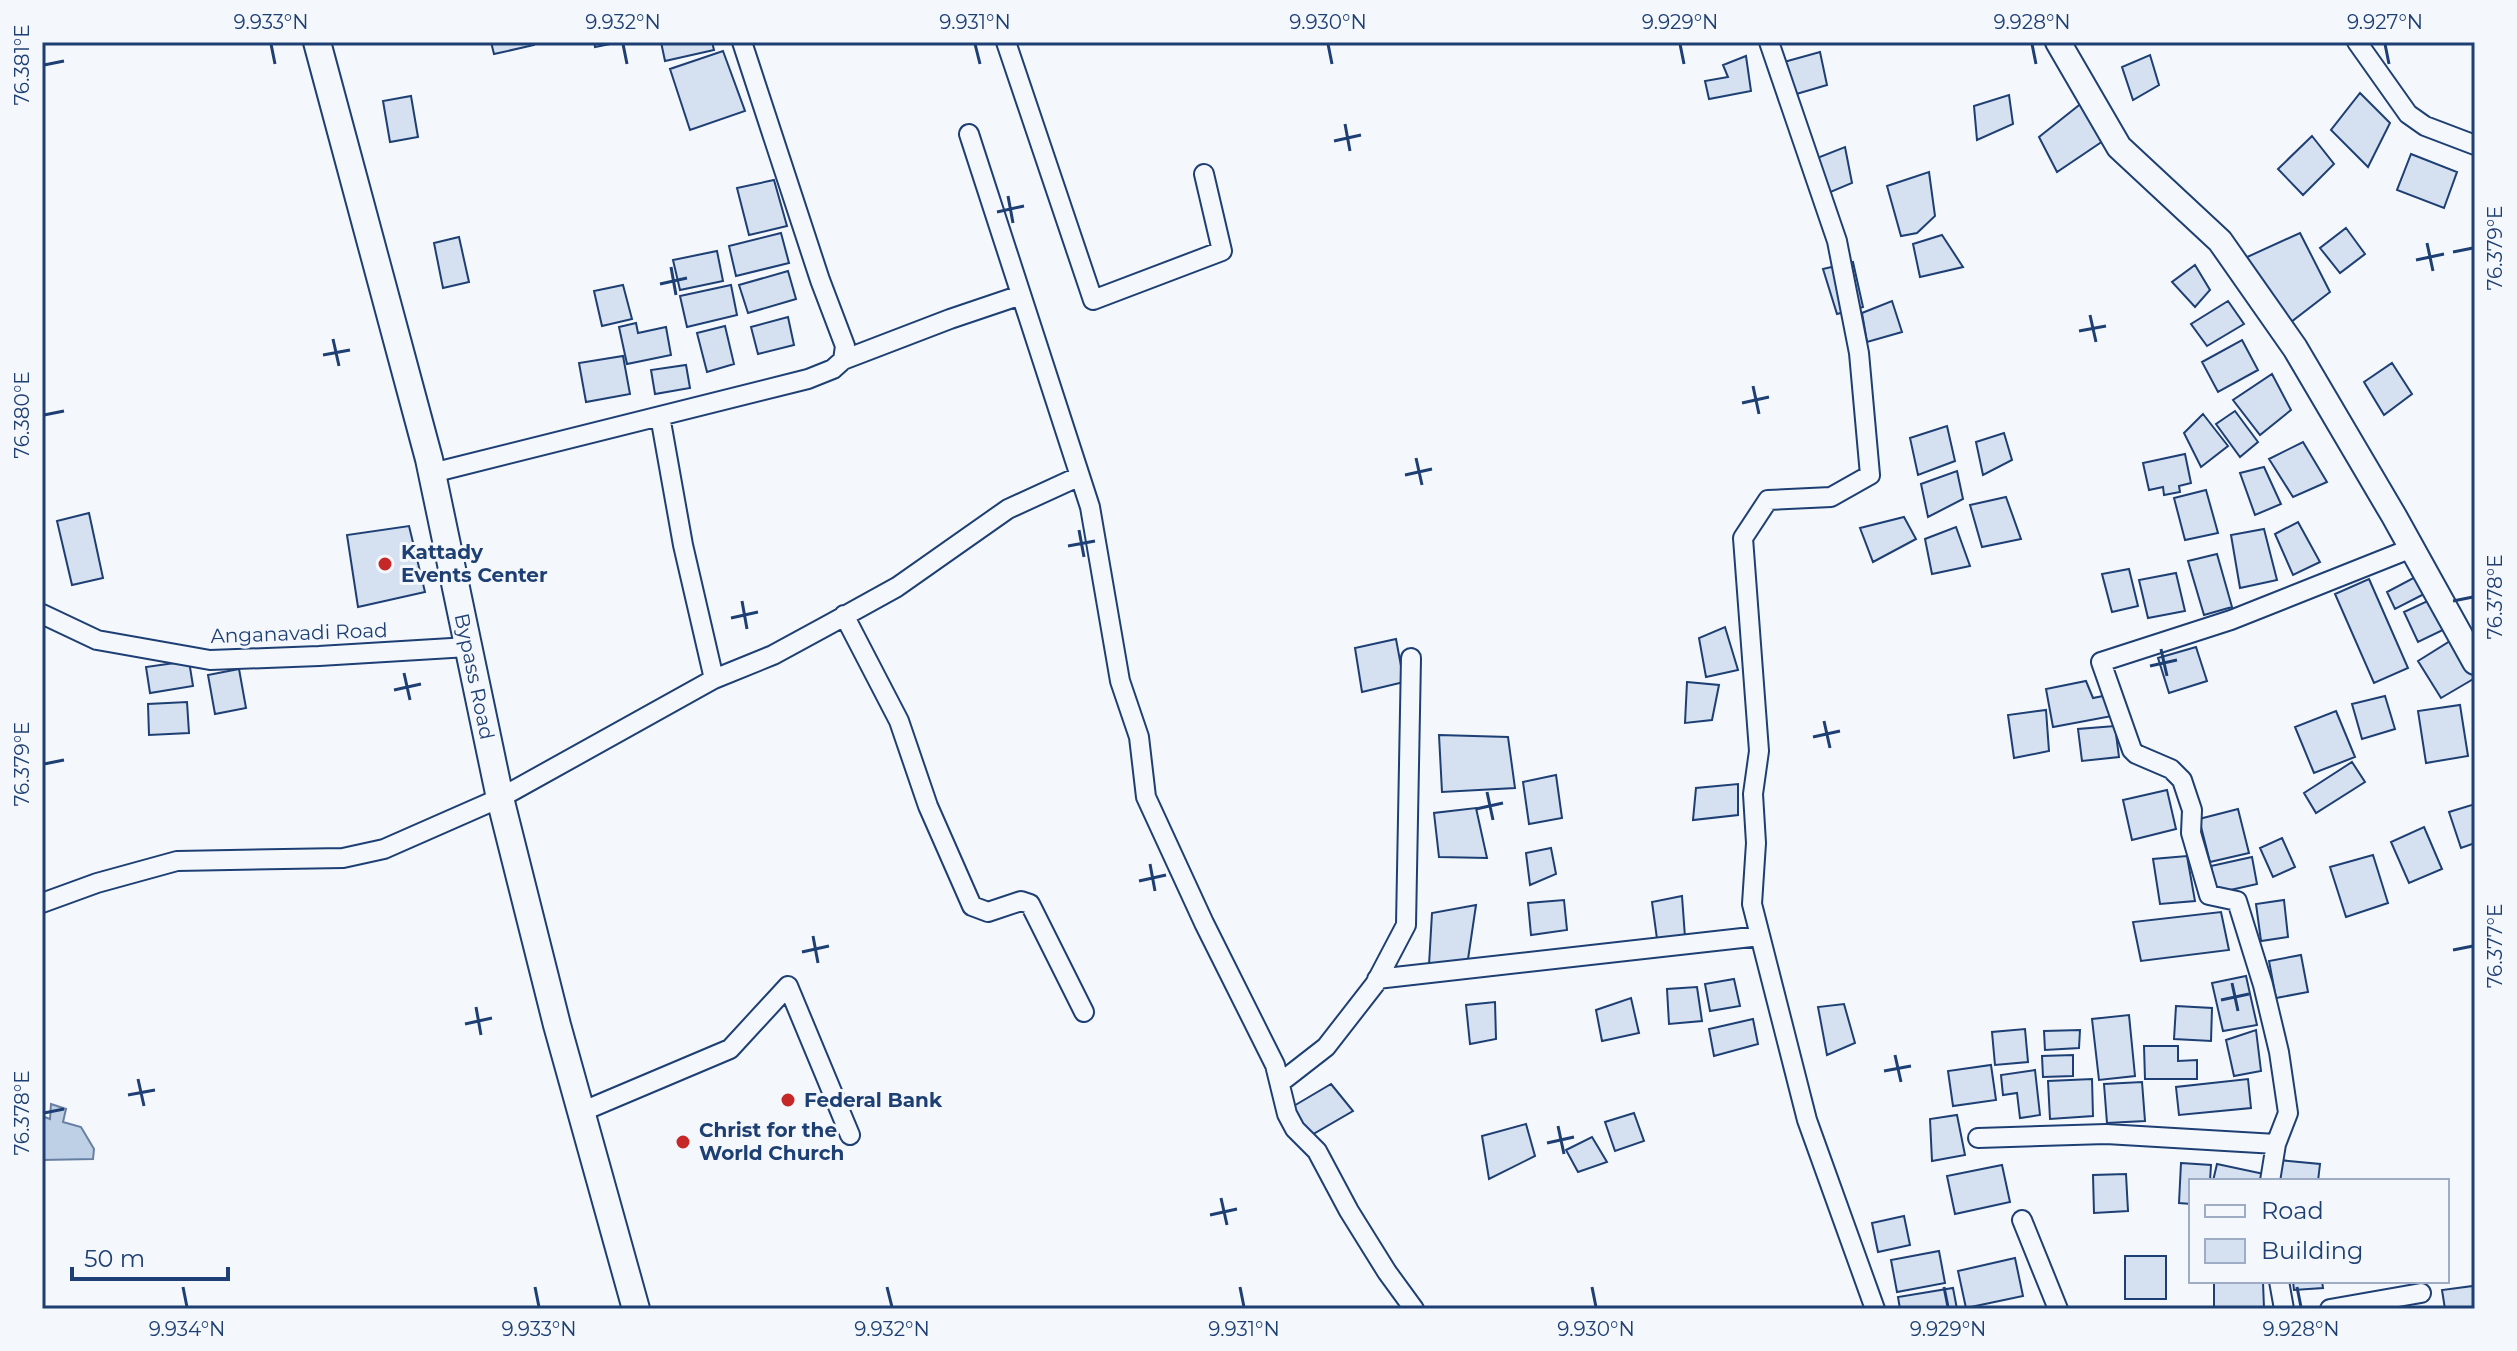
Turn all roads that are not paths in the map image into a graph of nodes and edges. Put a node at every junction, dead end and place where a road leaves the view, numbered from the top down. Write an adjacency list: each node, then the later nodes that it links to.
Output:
1 (317, 42): 13 (main road, Bypass Road)
2 (742, 42): 11 (street)
3 (1006, 42): 9 (street)
4 (1769, 42): 24 (street)
5 (2058, 42): 15 (street)
6 (2357, 42): 8 (street)
7 (969, 134): 10 (street)
8 (2475, 145)
9 (1204, 174)
10 (1021, 295): 11 (street); 14 (street)
11 (843, 360): 12 (street)
12 (660, 416): 13 (street); 21 (street)
13 (432, 473): 18 (main road, Bypass Road)
14 (1080, 476): 17 (street); 27 (street)
15 (2412, 548): 20 (street); 31 (street)
16 (42, 614): 18 (street, Anganavadi Road)
17 (844, 615): 21 (street); 26 (street)
18 (468, 647): 22 (main road, Bypass Road)
19 (1411, 658): 25 (street)
20 (2475, 662)
21 (714, 679): 22 (street)
22 (500, 798): 23 (street); 28 (main road, Bypass Road)
23 (42, 903)
24 (1760, 936): 25 (street); 38 (street)
25 (1377, 979): 27 (street)
26 (1084, 1012)
27 (1281, 1082): 37 (street)
28 (581, 1112): 29 (street); 36 (main road, Bypass Road)
29 (850, 1135)
30 (1978, 1138): 31 (street)
31 (2276, 1144): 32 (street)
32 (2270, 1179)
33 (2022, 1220): 39 (street)
34 (2279, 1283): 40 (street)
35 (2421, 1293): 41 (street)
36 (636, 1309)
37 (1414, 1309)
38 (1875, 1309)
39 (2058, 1309)
40 (2284, 1309)
41 (2330, 1309)

